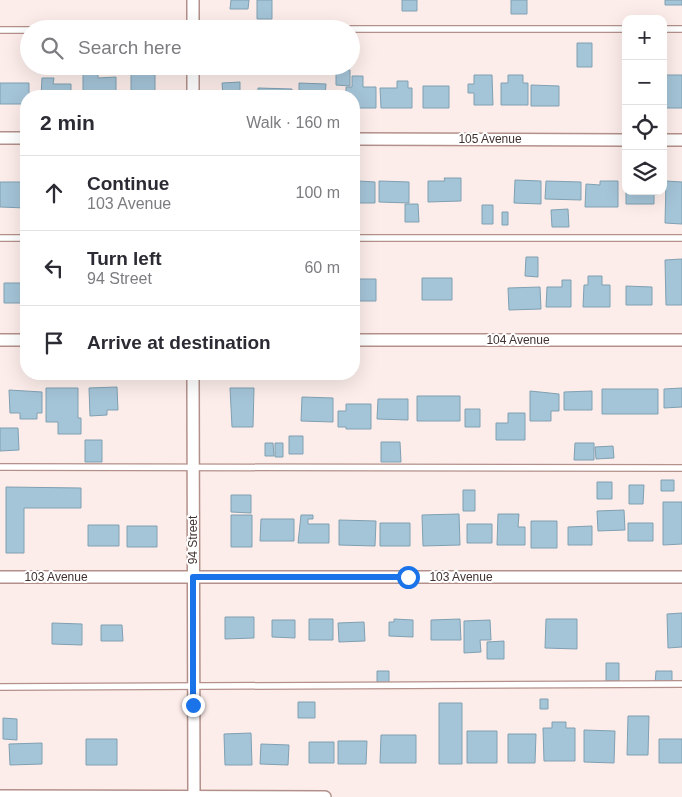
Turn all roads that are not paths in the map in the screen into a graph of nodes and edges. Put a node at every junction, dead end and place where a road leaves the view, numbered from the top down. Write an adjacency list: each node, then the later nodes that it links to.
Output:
1 (193, 0): 2 (street)
2 (193, 20)
3 (360, 29): 4 (lane)
4 (622, 29)
5 (667, 29): 6 (lane)
6 (682, 29)
7 (0, 30): 8 (lane)
8 (20, 30)
9 (193, 75): 10 (street)
10 (193, 90)
11 (0, 138): 12 (street)
12 (20, 138)
13 (360, 139): 14 (street, 105 Avenue)
14 (622, 140)
15 (667, 140): 16 (street)
16 (682, 140)
17 (0, 238): 18 (lane)
18 (20, 238)
19 (360, 238): 20 (lane)
20 (682, 238)
21 (0, 340): 22 (street)
22 (20, 340)
23 (360, 340): 24 (street, 104 Avenue)
24 (682, 340)
25 (193, 380): 27 (street, 94 Street)
26 (0, 467): 27 (lane)
27 (193, 467): 28 (lane); 30 (street, 94 Street)
28 (682, 468)
29 (0, 577): 30 (street, 103 Avenue)
30 (193, 577): 31 (street, 103 Avenue); 34 (street, 94 Street)
31 (682, 577)
32 (682, 684): 34 (lane)
33 (0, 687): 34 (lane)
34 (193, 687): 36 (street, 94 Street)
35 (0, 796): 37 (street)
36 (194, 796): 37 (street); 38 (street)
37 (75, 797)
38 (325, 797)

